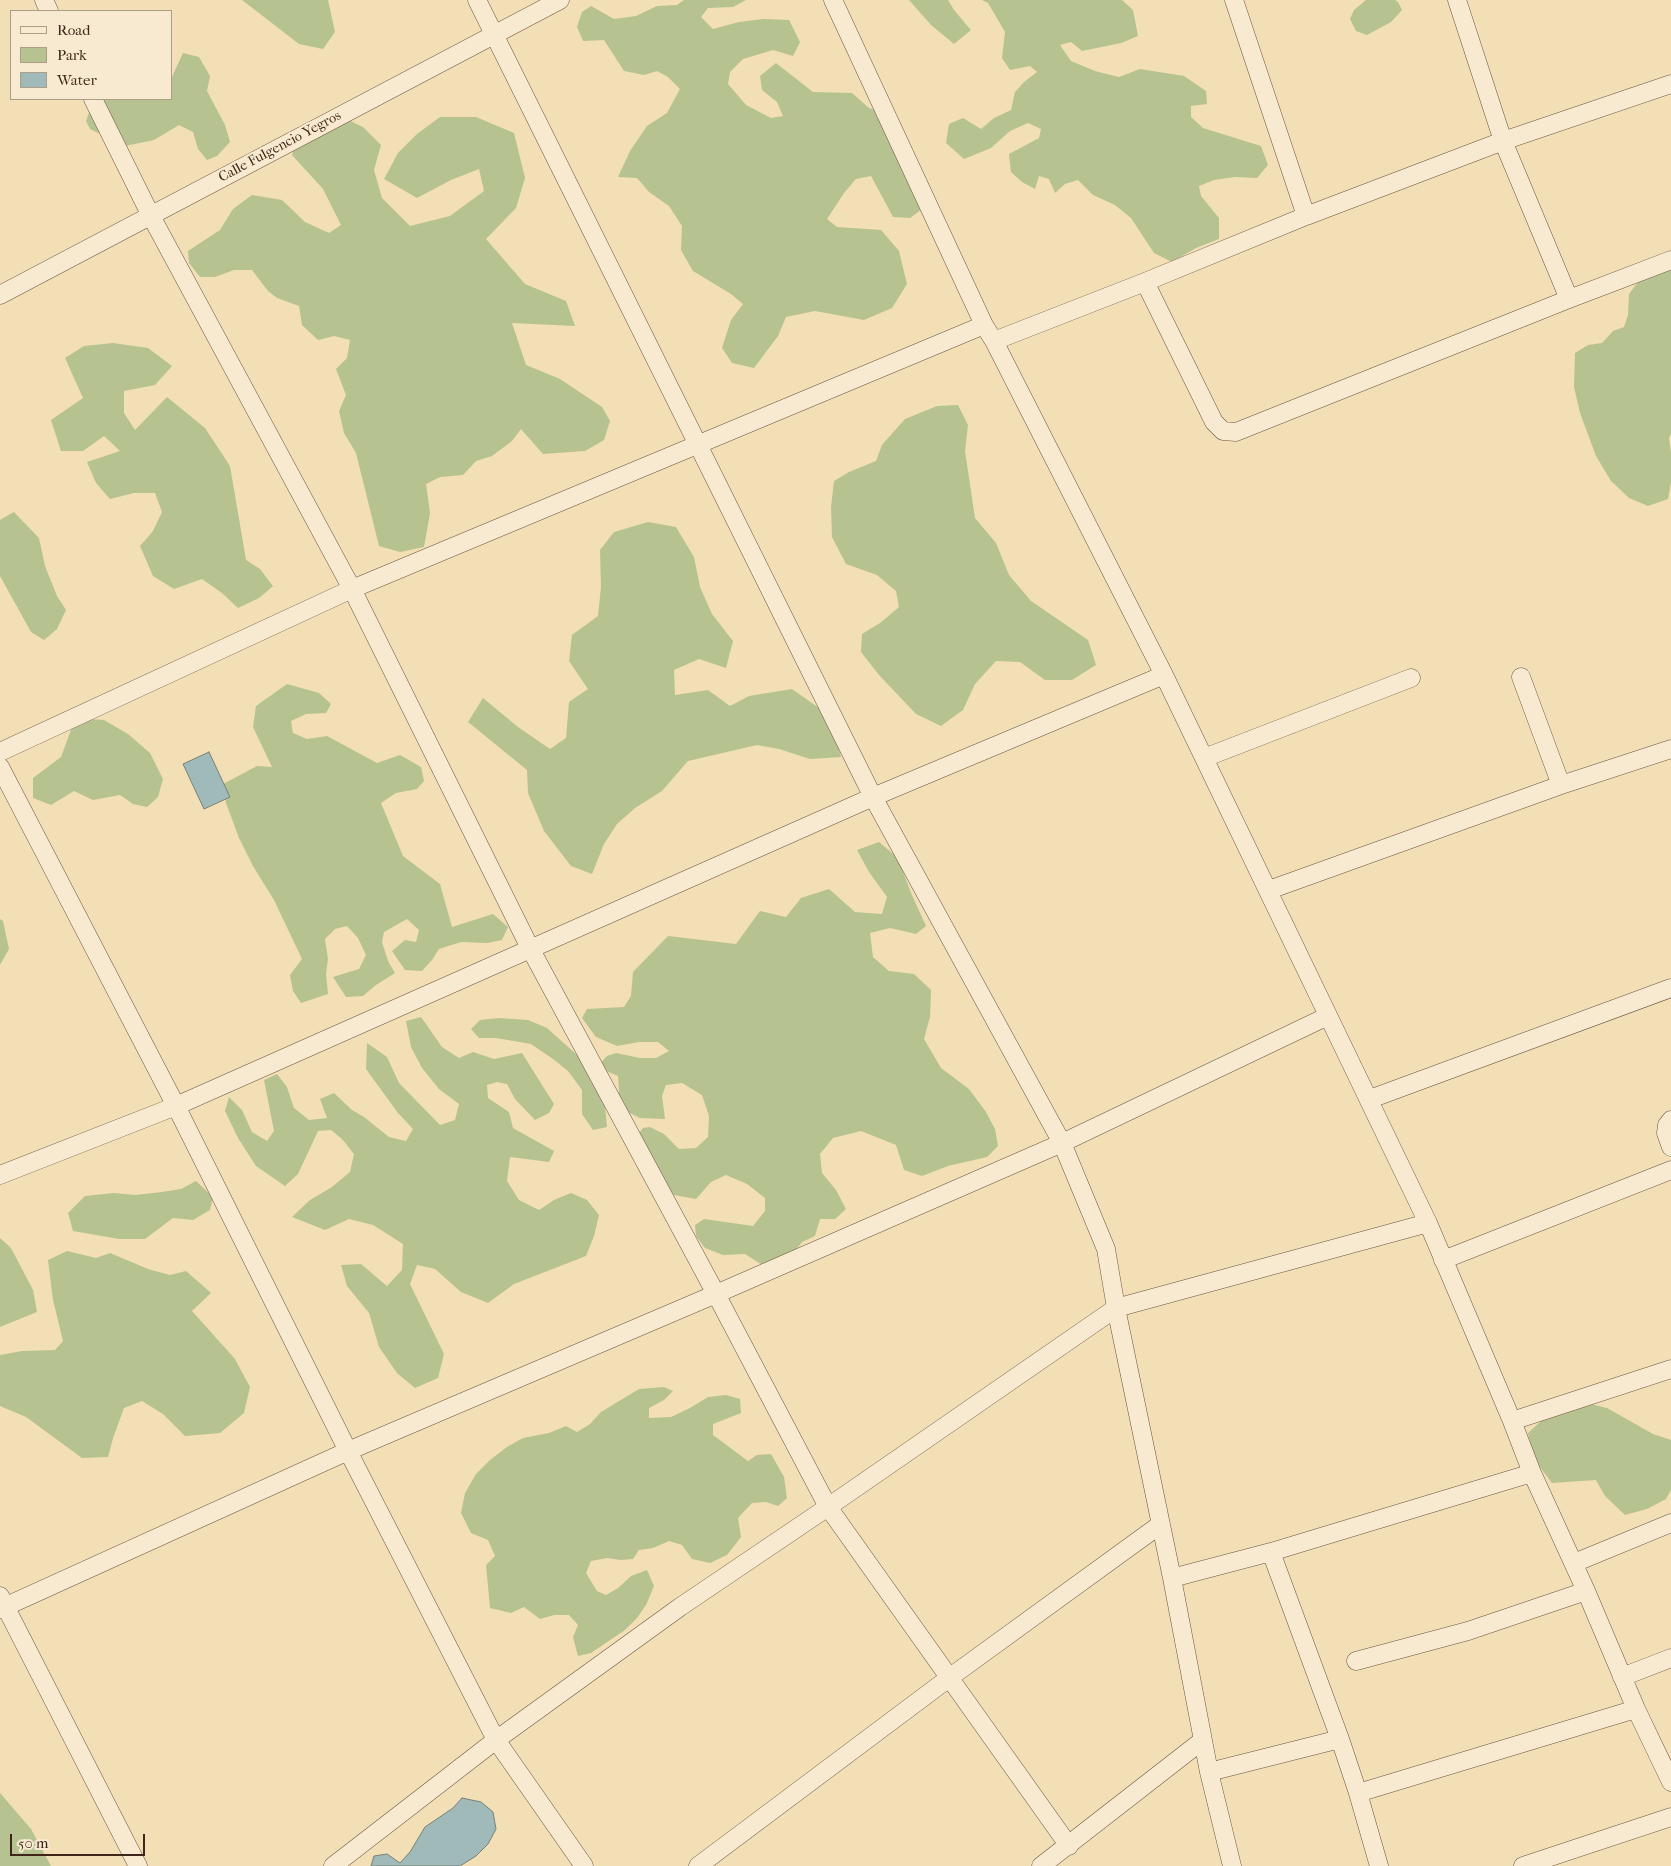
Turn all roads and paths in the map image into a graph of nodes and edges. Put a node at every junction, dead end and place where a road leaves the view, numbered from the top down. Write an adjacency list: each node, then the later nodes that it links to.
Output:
1 (476, 0): 6 (street)
2 (560, 0): 6 (street, Calle Fulgencio Yegros)
3 (833, 0): 16 (street)
4 (1234, 0): 11 (street)
5 (1456, 0): 9 (street)
6 (494, 34): 10 (street, Calle Fulgencio Yegros); 18 (street)
7 (1671, 84): 9 (street)
8 (94, 100): 10 (street)
9 (1503, 141): 11 (street); 15 (street)
10 (152, 216): 14 (street, Calle Fulgencio Yegros); 19 (street)
11 (1306, 216): 13 (street)
12 (1671, 260): 15 (street)
13 (1145, 282): 15 (street); 17 (street)
14 (0, 295)
15 (1569, 299)
16 (984, 325): 17 (street); 18 (street)
17 (994, 341): 20 (street)
18 (697, 445): 19 (street); 28 (street)
19 (352, 590): 24 (street); 30 (street)
20 (1164, 675): 25 (street); 28 (street)
21 (1522, 677): 27 (street)
22 (1411, 678): 25 (street)
23 (1671, 749): 27 (street)
24 (0, 752)
25 (1204, 758): 29 (street)
26 (0, 767): 34 (street)
27 (1561, 785): 29 (street)
28 (874, 797): 30 (street); 36 (street)
29 (1269, 890): 32 (street)
30 (530, 948): 34 (street); 42 (street)
31 (1671, 988): 33 (street)
32 (1328, 1016): 33 (street); 36 (street)
33 (1370, 1099): 40 (street)
34 (176, 1106): 39 (street); 46 (street)
35 (1671, 1120): 37 (street)
36 (1062, 1143): 42 (street); 43 (street)
37 (1671, 1147)
38 (1671, 1170): 41 (street)
39 (0, 1175)
40 (1428, 1223): 41 (street); 43 (street)
41 (1443, 1260): 45 (street)
42 (716, 1294): 46 (street); 48 (street)
43 (1116, 1308): 48 (street); 50 (street)
44 (1671, 1369): 45 (street)
45 (1512, 1421): 47 (street)
46 (348, 1451): 55 (street); 62 (street)
47 (1532, 1472): 51 (street); 52 (street)
48 (828, 1507): 59 (street); 62 (street)
49 (1671, 1523): 52 (street)
50 (1161, 1524): 53 (street); 59 (street)
51 (1272, 1552): 53 (street); 61 (street)
52 (1574, 1563): 54 (street)
53 (1172, 1578): 63 (street)
54 (1586, 1591): 57 (street); 58 (street)
55 (2, 1604): 69 (street)
56 (1671, 1658): 58 (street)
57 (1356, 1661)
58 (1622, 1677): 60 (street)
59 (949, 1678): 68 (street); 72 (street)
60 (1636, 1709): 65 (street); 66 (street)
61 (1340, 1739): 64 (street); 66 (street)
62 (496, 1740): 70 (street); 71 (street)
63 (1203, 1740): 64 (street); 68 (street)
64 (1209, 1772): 74 (street)
65 (1671, 1782)
66 (1358, 1793): 75 (street)
67 (1671, 1817): 76 (street)
68 (1069, 1846): 73 (street)
69 (138, 1866)
70 (333, 1866)
71 (584, 1866)
72 (698, 1866)
73 (1041, 1866)
74 (1232, 1866)
75 (1379, 1866)
76 (1523, 1866)

